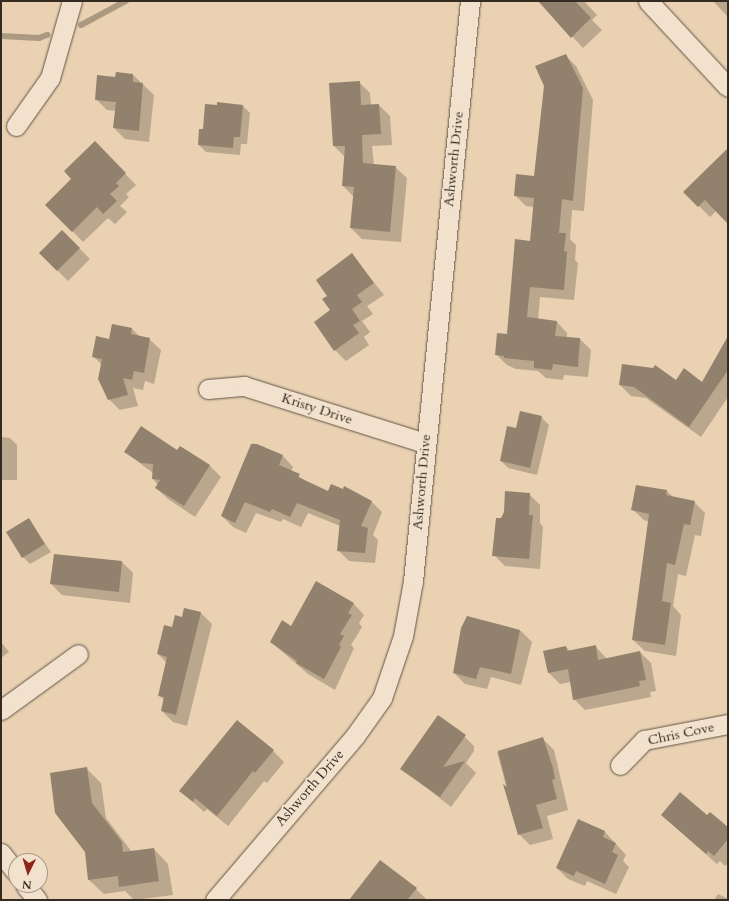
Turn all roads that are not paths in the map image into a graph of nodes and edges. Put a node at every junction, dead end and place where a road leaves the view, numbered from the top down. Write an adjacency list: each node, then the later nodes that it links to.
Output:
1 (72, 1): 5 (street)
2 (470, 1): 7 (street, Ashworth Drive)
3 (648, 1): 4 (street)
4 (728, 87)
5 (16, 126)
6 (208, 389): 7 (street, Kristy Drive)
7 (426, 443): 14 (street, Ashworth Drive)
8 (78, 654): 9 (street)
9 (1, 710)
10 (728, 724): 11 (street, Chris Cove)
11 (620, 765)
12 (1, 853): 13 (street)
13 (8, 862)
14 (216, 900)

